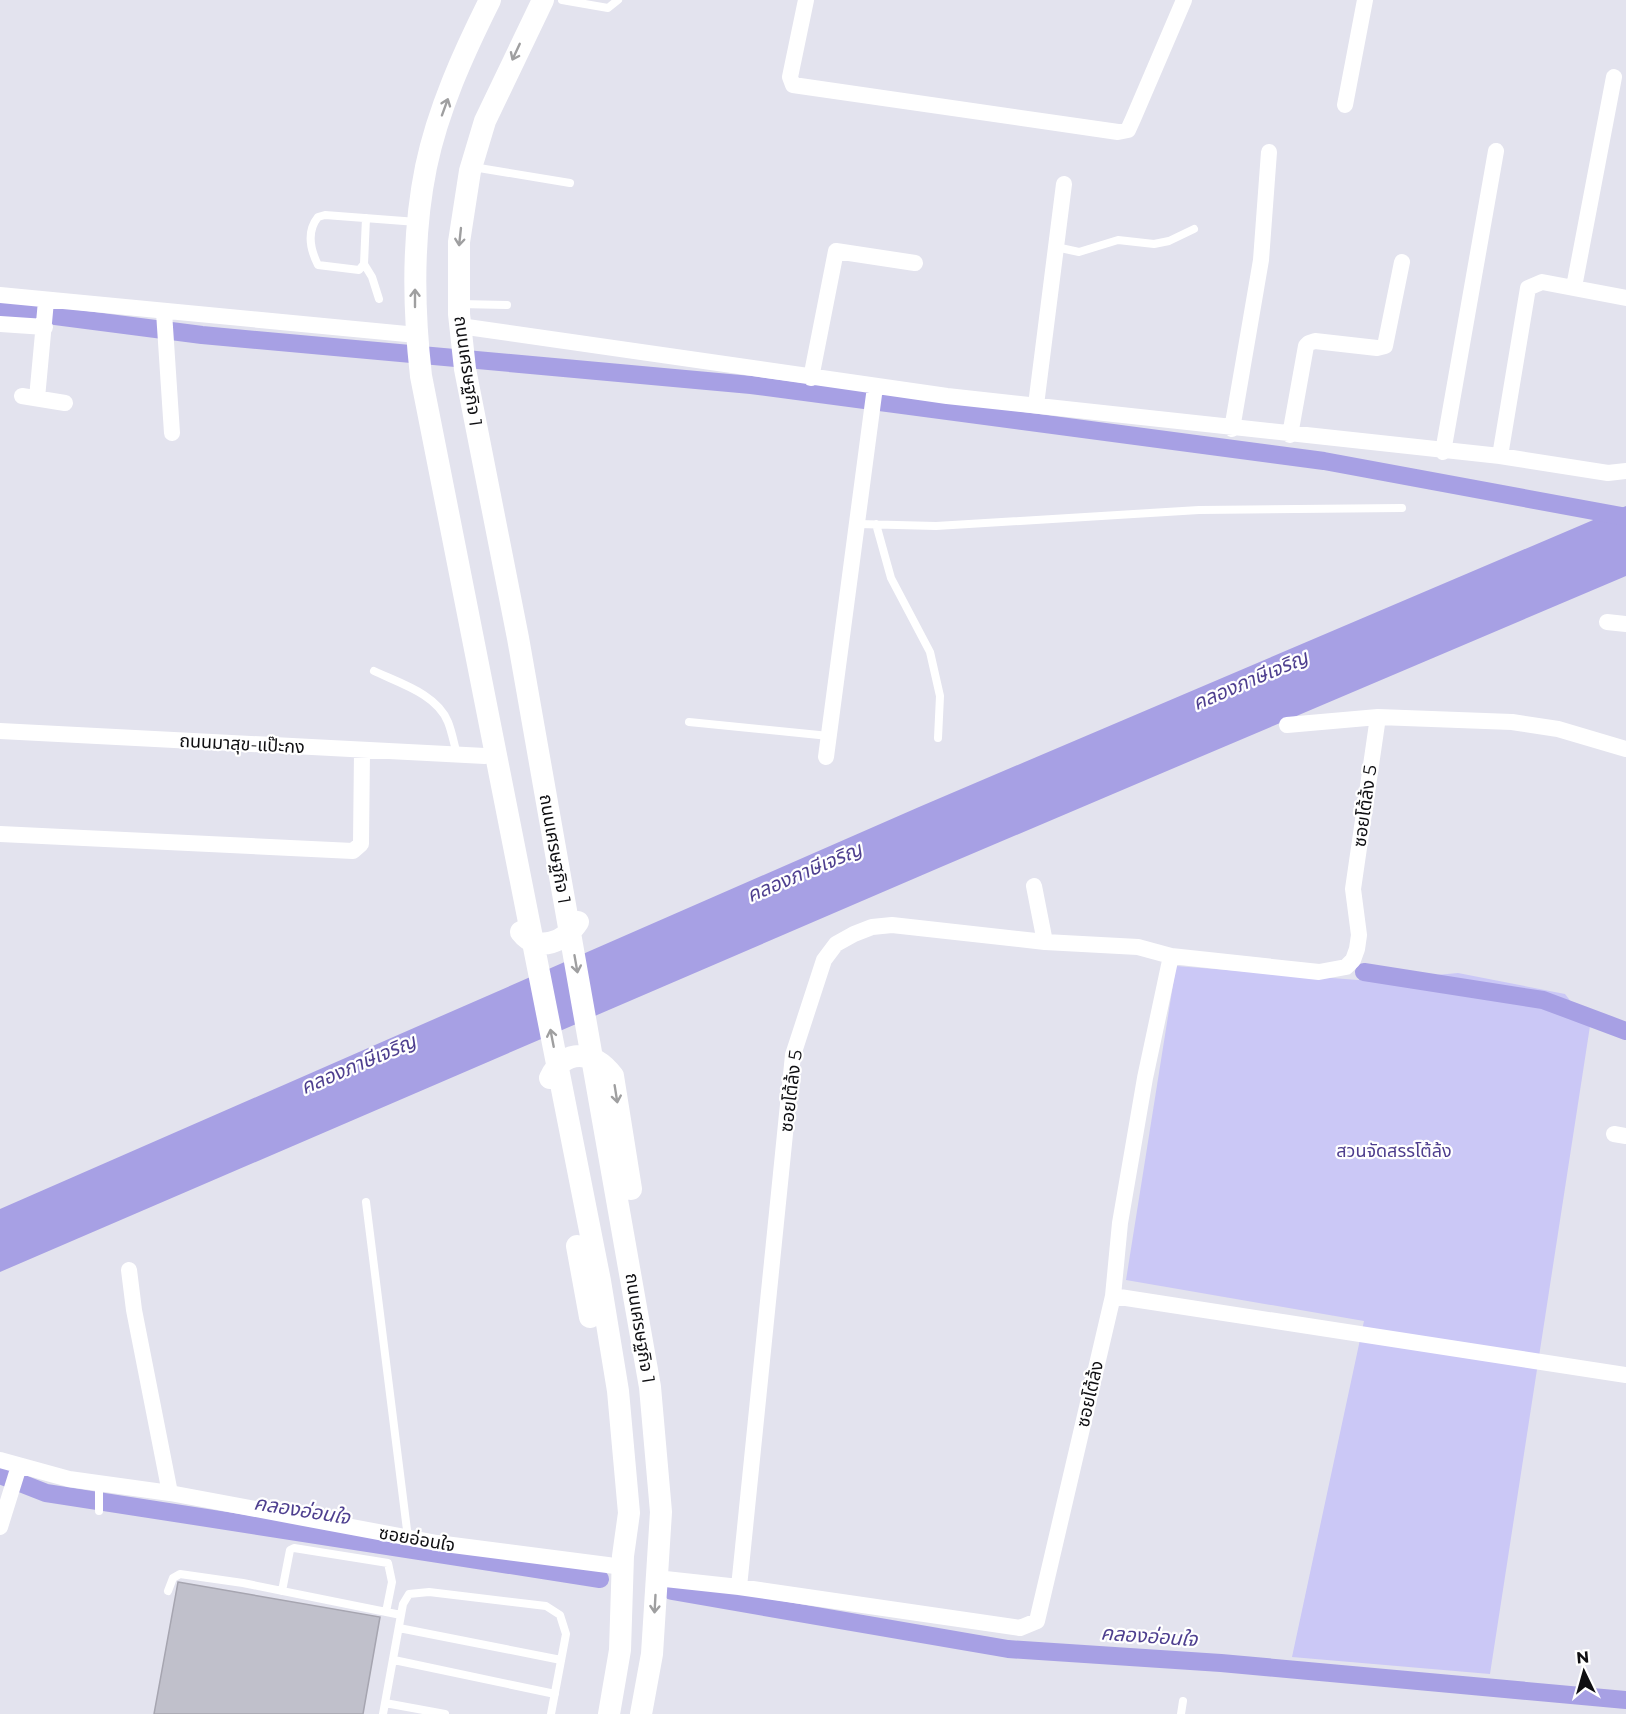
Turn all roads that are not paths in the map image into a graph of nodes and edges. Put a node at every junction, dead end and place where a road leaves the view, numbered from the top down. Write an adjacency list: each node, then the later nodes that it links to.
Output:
1 (490, 0): 16 (main road, ถนนเศรษฐกิจ 1, one-way to 1)
2 (543, 0): 12 (main road, ถนนเศรษฐกิจ 1, one-way to 12)
3 (561, 0): 4 (lane)
4 (618, 0)
5 (803, 0): 6 (street)
6 (1184, 0)
7 (1365, 0): 9 (street)
8 (1614, 77): 22 (street)
9 (1345, 105)
10 (1496, 151): 43 (street)
11 (1269, 152): 40 (street)
12 (471, 166): 13 (lane); 27 (main road, ถนนเศรษฐกิจ 1, one-way to 27)
13 (570, 183)
14 (1064, 184): 18 (street)
15 (366, 218): 16 (lane); 21 (lane); 21 (lane)
16 (418, 222): 33 (main road, ถนนเศรษฐกิจ 1, one-way to 16)
17 (1194, 229): 18 (lane)
18 (1056, 247): 39 (street)
19 (1402, 262): 42 (street)
20 (915, 263): 36 (street)
21 (364, 264): 25 (lane)
22 (1574, 287): 24 (street); 44 (street)
23 (0, 295): 26 (street)
24 (1626, 298)
25 (379, 299)
26 (46, 301): 29 (street); 32 (street)
27 (459, 304): 28 (lane); 31 (main road, ถนนเศรษฐกิจ 1)
28 (507, 305)
29 (164, 312): 33 (street); 41 (street)
30 (0, 324): 32 (street)
31 (460, 326): 34 (main road, ถนนเศรษฐกิจ 1); 36 (street)
32 (45, 327): 38 (street)
33 (417, 335): 35 (main road, ถนนเศรษฐกิจ 1)
34 (465, 369): 61 (main road); 79 (main road, ถนนเศรษฐกิจ 1, one-way to 79)
35 (421, 376): 61 (main road); 78 (main road, ถนนเศรษฐกิจ 1, one-way to 35)
36 (811, 378): 37 (street)
37 (875, 387): 39 (street); 47 (street)
38 (65, 402)
39 (1036, 405): 40 (street)
40 (1232, 429): 42 (street)
41 (172, 433)
42 (1290, 435): 43 (street)
43 (1443, 452): 44 (street)
44 (1500, 456): 45 (street)
45 (1626, 471)
46 (1402, 508): 48 (lane)
47 (858, 524): 48 (lane); 56 (street)
48 (876, 524): 57 (lane)
49 (1607, 621): 50 (street)
50 (1626, 624)
51 (374, 671): 60 (lane)
52 (1378, 717): 54 (street); 58 (street); 66 (street, ซอยโต้ล้ง 5)
53 (689, 722): 56 (lane)
54 (1287, 725)
55 (0, 731): 59 (street, ถนนมาสุข-แป๊ะกง)
56 (829, 736): 62 (street)
57 (939, 738)
58 (1626, 749)
59 (362, 751): 60 (street, ถนนมาสุข-แป๊ะกง); 63 (street)
60 (457, 754): 61 (street, ถนนมาสุข-แป๊ะกง)
61 (485, 756)
62 (826, 757)
63 (0, 834)
64 (1034, 886): 65 (street)
65 (1045, 942): 66 (street, ซอยโต้ล้ง 5); 80 (street, ซอยโต้ล้ง 5)
66 (1171, 956): 69 (street)
67 (366, 1202): 77 (lane)
68 (129, 1270): 74 (street)
69 (1113, 1296): 70 (street); 80 (street, ซอยโต้ล้ง)
70 (1626, 1375)
71 (0, 1460): 72 (street, ซอยอ่อนใจ)
72 (16, 1477): 73 (street, ซอยอ่อนใจ); 76 (street)
73 (99, 1487): 74 (street, ซอยอ่อนใจ); 75 (lane)
74 (170, 1493): 77 (street, ซอยอ่อนใจ)
75 (99, 1511)
76 (0, 1527)
77 (408, 1538): 78 (street, ซอยอ่อนใจ)
78 (623, 1562): 79 (main road, one-way to 79); 94 (main road, ถนนเศรษฐกิจ 1)
79 (656, 1578): 80 (street, ซอยโต้ล้ง); 95 (main road, ถนนเศรษฐกิจ 1, one-way to 95)
80 (739, 1587)
81 (282, 1591): 82 (lane); 83 (lane); 83 (lane)
82 (168, 1592)
83 (386, 1612): 84 (lane)
84 (401, 1615): 85 (lane); 87 (lane)
85 (399, 1628): 86 (lane); 87 (lane)
86 (394, 1660): 88 (lane); 90 (lane)
87 (561, 1660): 88 (lane)
88 (555, 1694): 93 (lane)
89 (1183, 1701): 96 (lane)
90 (385, 1703): 91 (lane); 92 (lane)
91 (383, 1714)
92 (445, 1714)
93 (551, 1714)
94 (609, 1714)
95 (641, 1714)
96 (1181, 1714)

